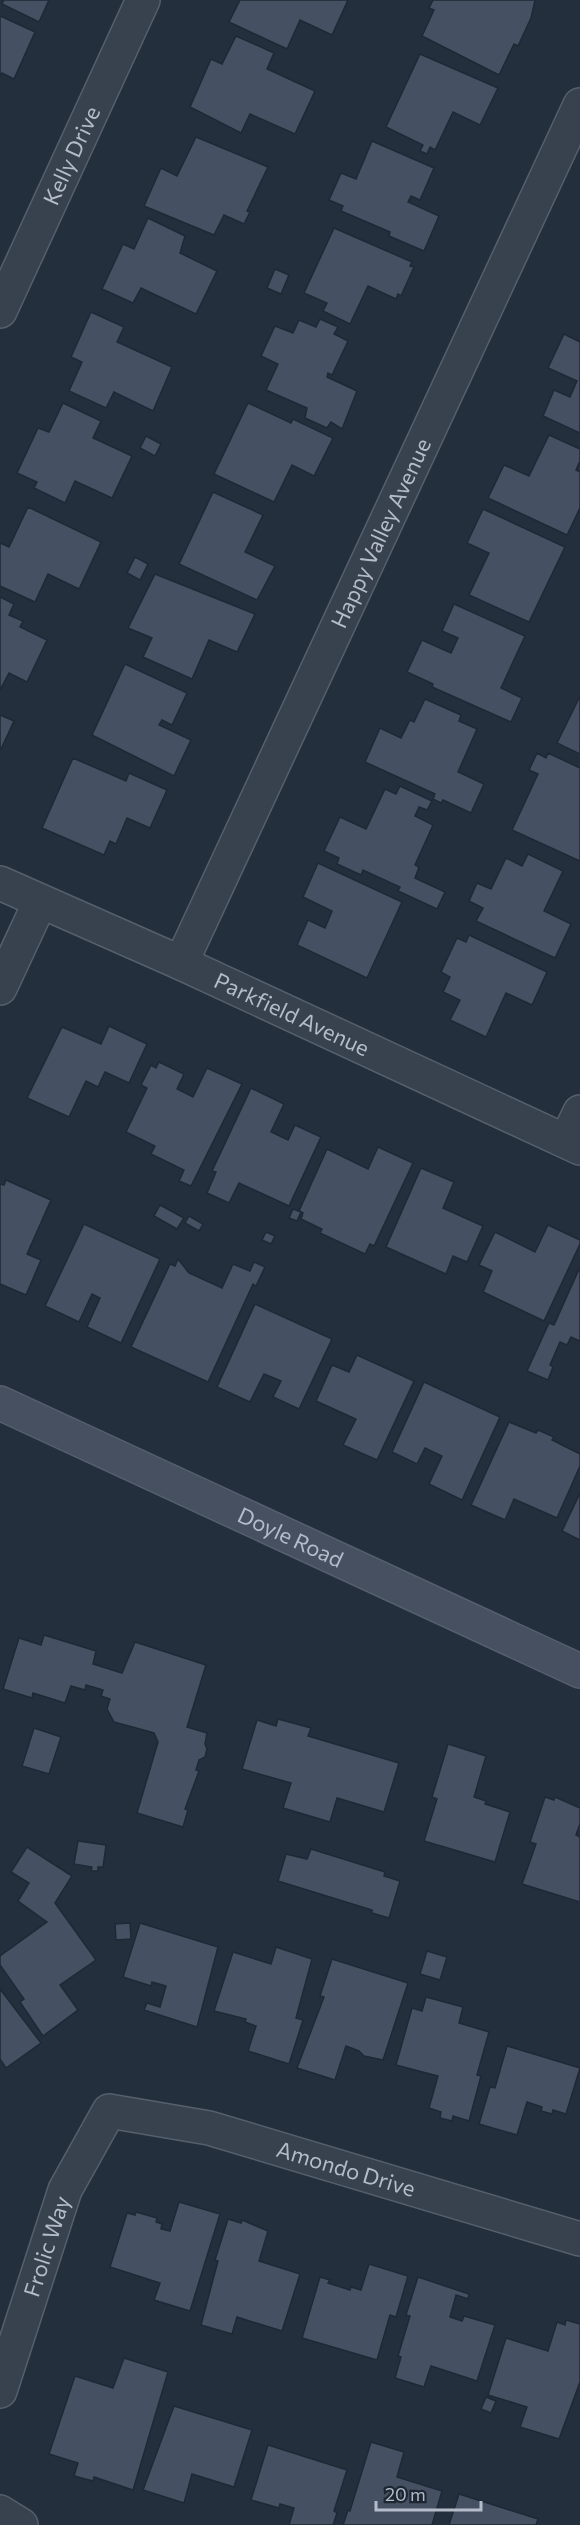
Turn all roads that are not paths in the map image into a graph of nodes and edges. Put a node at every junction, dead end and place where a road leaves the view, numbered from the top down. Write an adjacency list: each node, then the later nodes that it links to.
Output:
1 (144, 0): 3 (street, Kelly Drive)
2 (580, 105): 6 (street, Happy Valley Avenue)
3 (0, 311)
4 (0, 884): 5 (street, Parkfield Avenue)
5 (40, 902): 6 (street, Parkfield Avenue); 7 (street)
6 (181, 963): 9 (street, Parkfield Avenue)
7 (0, 988)
8 (580, 1112): 9 (street)
9 (573, 1144)
10 (0, 1403): 11 (main road, Doyle Road)
11 (580, 1671)
12 (110, 2111): 13 (street, Amondo Drive); 14 (street, Frolic Way)
13 (580, 2239)
14 (0, 2391)
15 (0, 2512): 16 (street)
16 (21, 2525)

